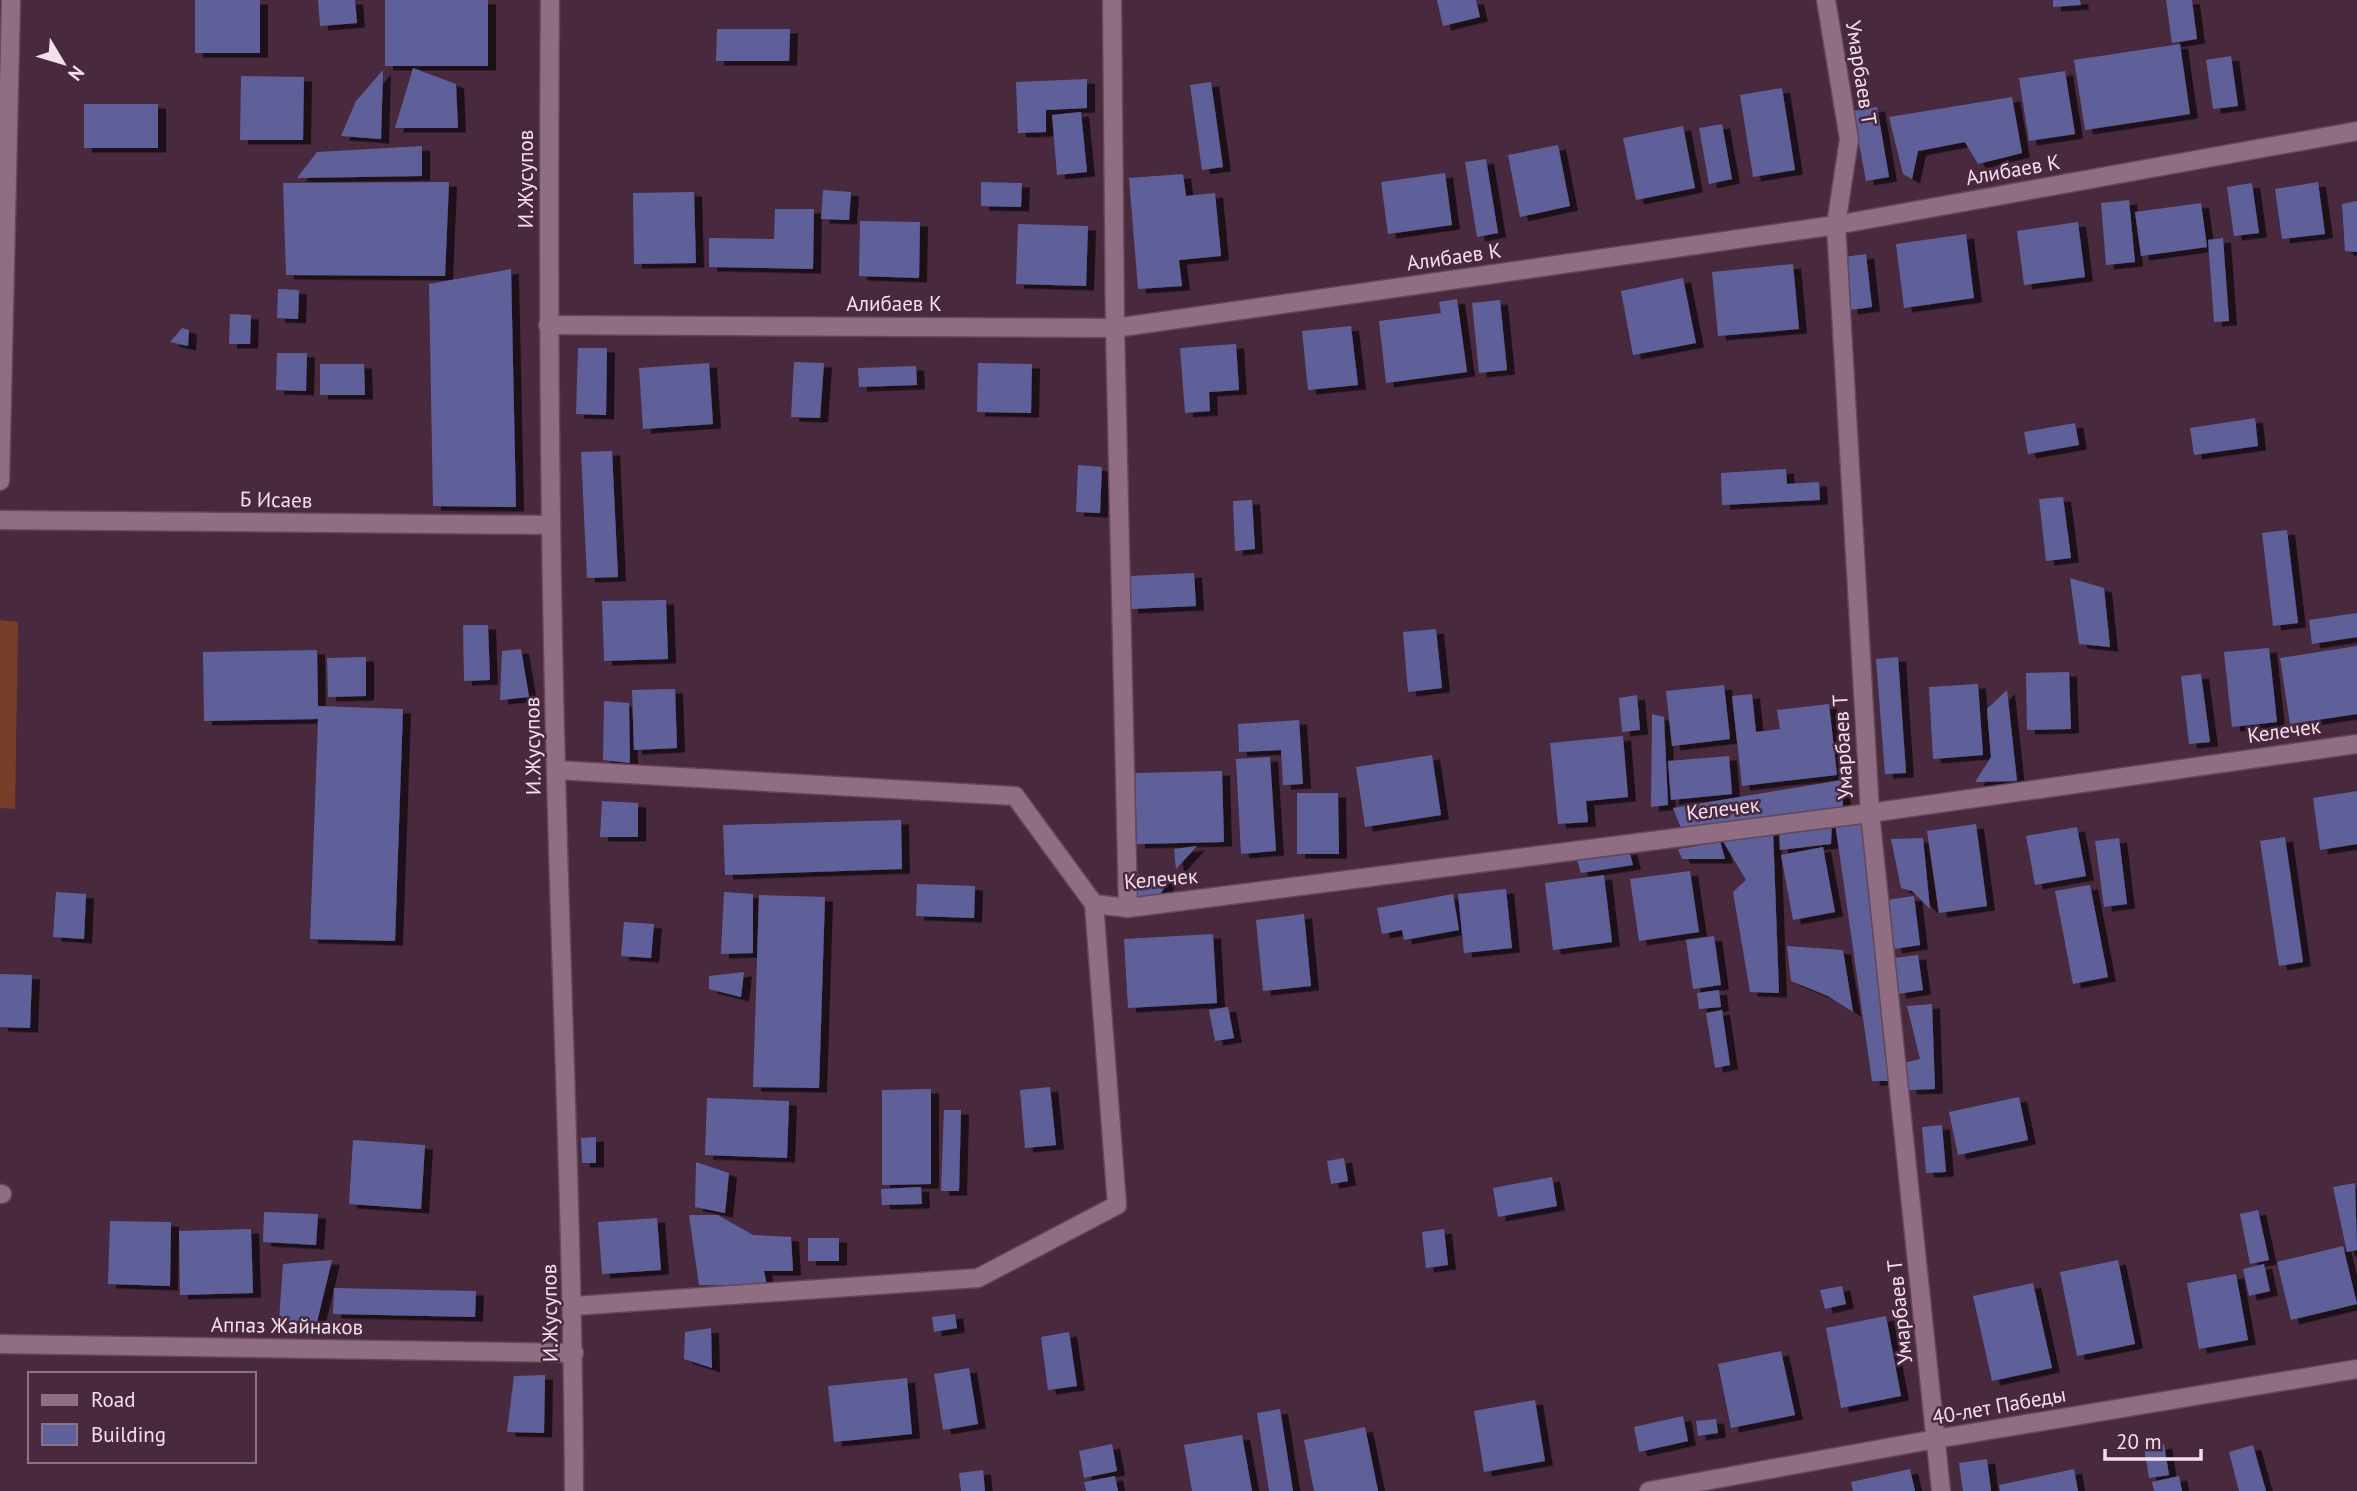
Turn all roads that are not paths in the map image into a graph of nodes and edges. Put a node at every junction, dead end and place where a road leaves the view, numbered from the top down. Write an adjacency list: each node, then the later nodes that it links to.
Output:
1 (11, 0): 6 (street)
2 (550, 0): 8 (street, И.Жусупов)
3 (1112, 0): 9 (street)
4 (1826, 0): 7 (street, Умарбаев Т)
5 (2357, 131): 7 (street, Алибаев К)
6 (3, 176): 10 (street)
7 (1836, 225): 9 (street, Алибаев К); 15 (street, Умарбаев Т)
8 (548, 326): 9 (street, Алибаев К); 12 (street, И.Жусупов)
9 (1115, 328): 17 (street)
10 (0, 481)
11 (0, 520): 12 (street, Б Исаев)
12 (551, 525): 14 (street, И.Жусупов)
13 (2357, 744): 15 (street, Келечек)
14 (556, 770): 16 (street); 18 (street, И.Жусупов)
15 (1870, 813): 17 (street, Келечек); 22 (street, Умарбаев Т)
16 (1094, 904): 17 (street, Келечек); 18 (street)
17 (1128, 908)
18 (574, 1306): 20 (street, И.Жусупов)
19 (0, 1344): 20 (street, Аппаз Жайнаков)
20 (574, 1353): 23 (street, И.Жусупов)
21 (2357, 1369): 22 (street, 40-лет Пабеды)
22 (1936, 1439): 24 (street, 40-лет Пабеды); 25 (street, Умарбаев Т)
23 (574, 1491)
24 (1649, 1491)
25 (1941, 1491)

